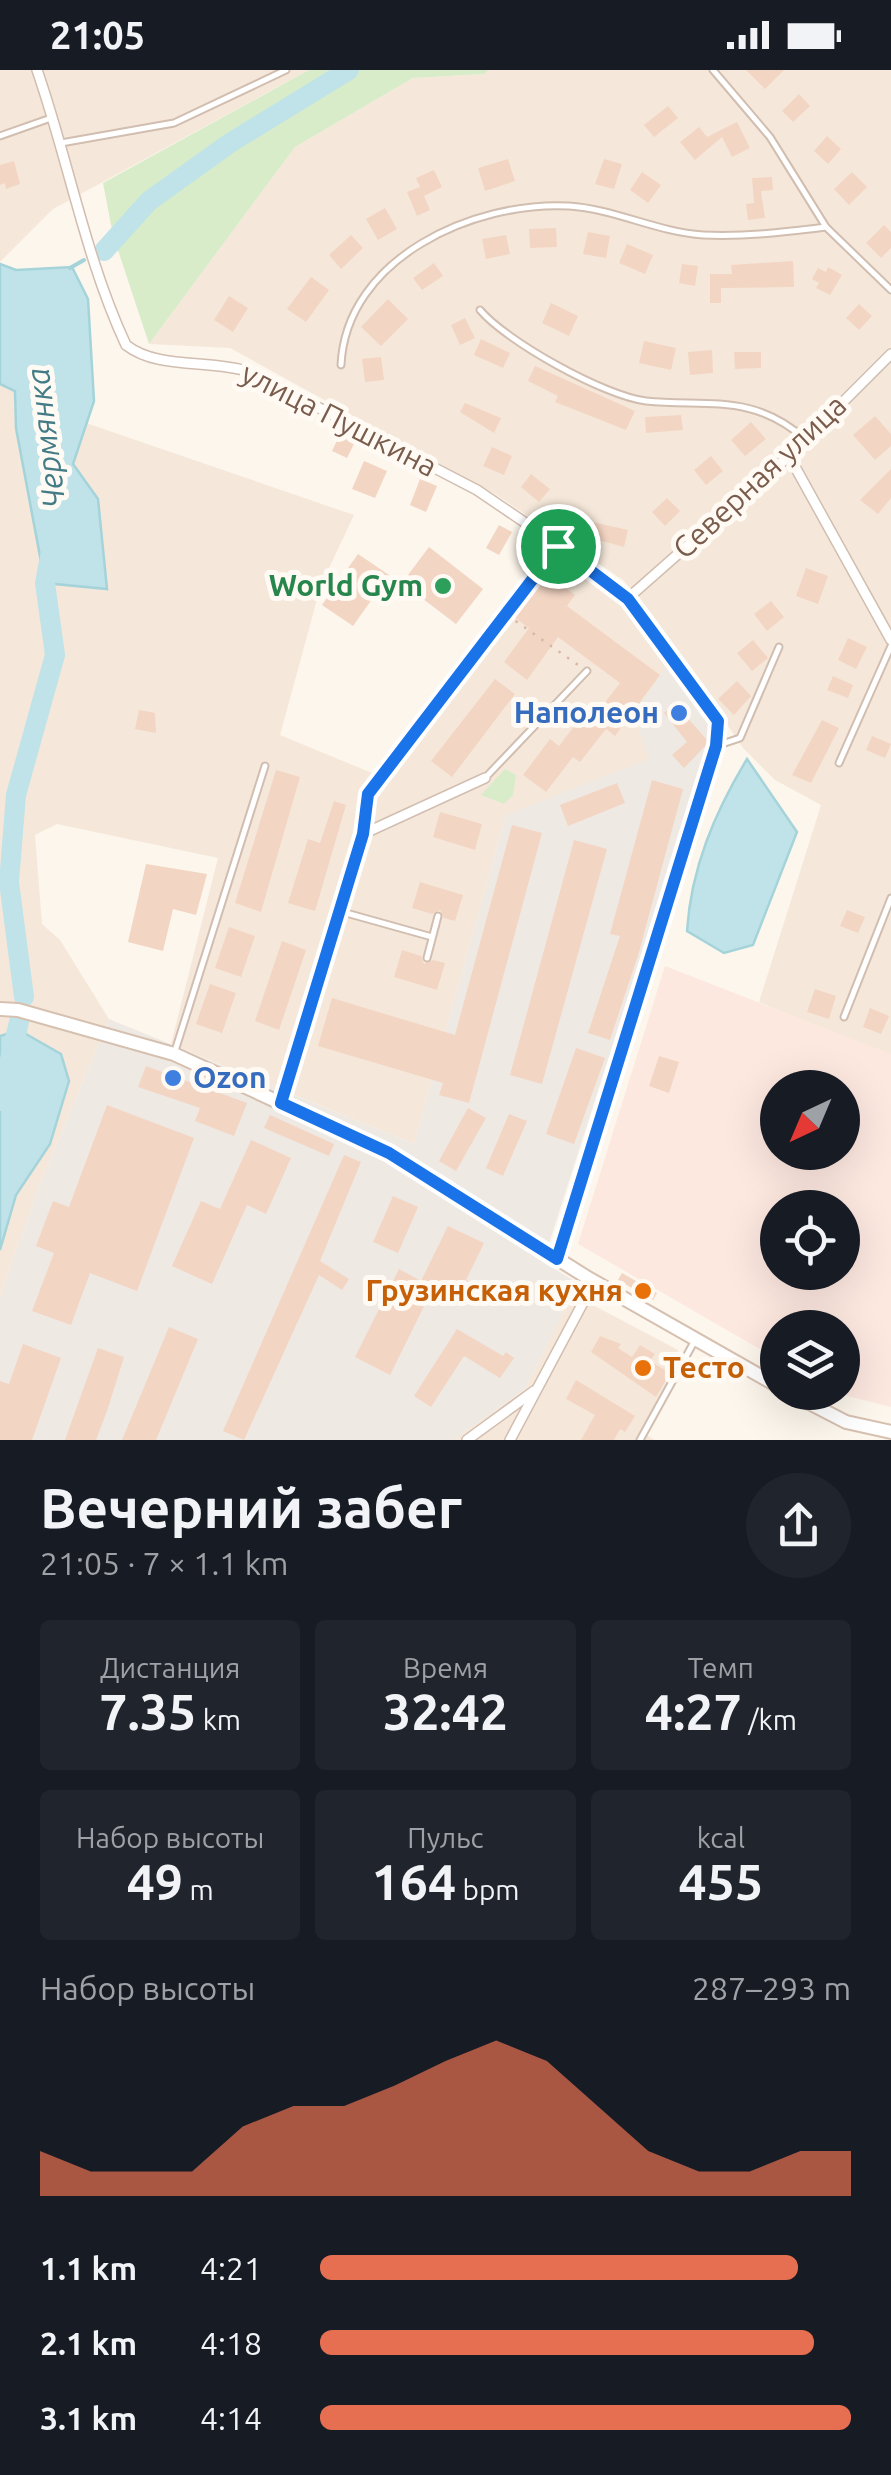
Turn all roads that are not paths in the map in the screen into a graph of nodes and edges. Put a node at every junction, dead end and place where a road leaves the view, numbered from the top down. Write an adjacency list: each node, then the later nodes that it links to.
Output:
1 (37, 70): 4 (street, улица Пушкина)
2 (286, 70): 6 (lane)
3 (713, 70): 7 (lane)
4 (53, 117): 5 (lane); 6 (street, улица Пушкина)
5 (0, 136)
6 (62, 144): 14 (street, улица Пушкина)
7 (826, 228): 8 (lane); 11 (lane)
8 (891, 290)
9 (480, 310): 12 (lane)
10 (891, 354): 12 (street, Северная улица)
11 (341, 365)
12 (805, 438): 13 (street, Северная улица)
13 (789, 456): 14 (street, Северная улица); 15 (street)
14 (628, 599): 18 (street, улица Пушкина)
15 (891, 643): 19 (lane)
16 (779, 647): 18 (lane)
17 (586, 671): 21 (lane)
18 (716, 746): 31 (street)
19 (839, 763)
20 (265, 766): 29 (lane)
21 (485, 778): 23 (street)
22 (891, 898): 28 (lane)
23 (339, 911): 25 (lane); 30 (street)
24 (438, 916): 25 (lane)
25 (432, 937): 26 (lane)
26 (427, 958)
27 (0, 1009): 29 (street)
28 (844, 1016)
29 (174, 1054): 30 (street)
30 (281, 1103): 31 (street)
31 (557, 1259): 32 (street)
32 (594, 1282): 33 (street); 35 (street)
33 (696, 1340): 34 (street); 40 (lane)
34 (760, 1376)
35 (540, 1387): 38 (street); 39 (street)
36 (823, 1410): 37 (street)
37 (891, 1432)
38 (467, 1440)
39 (510, 1440)
40 (640, 1440)

